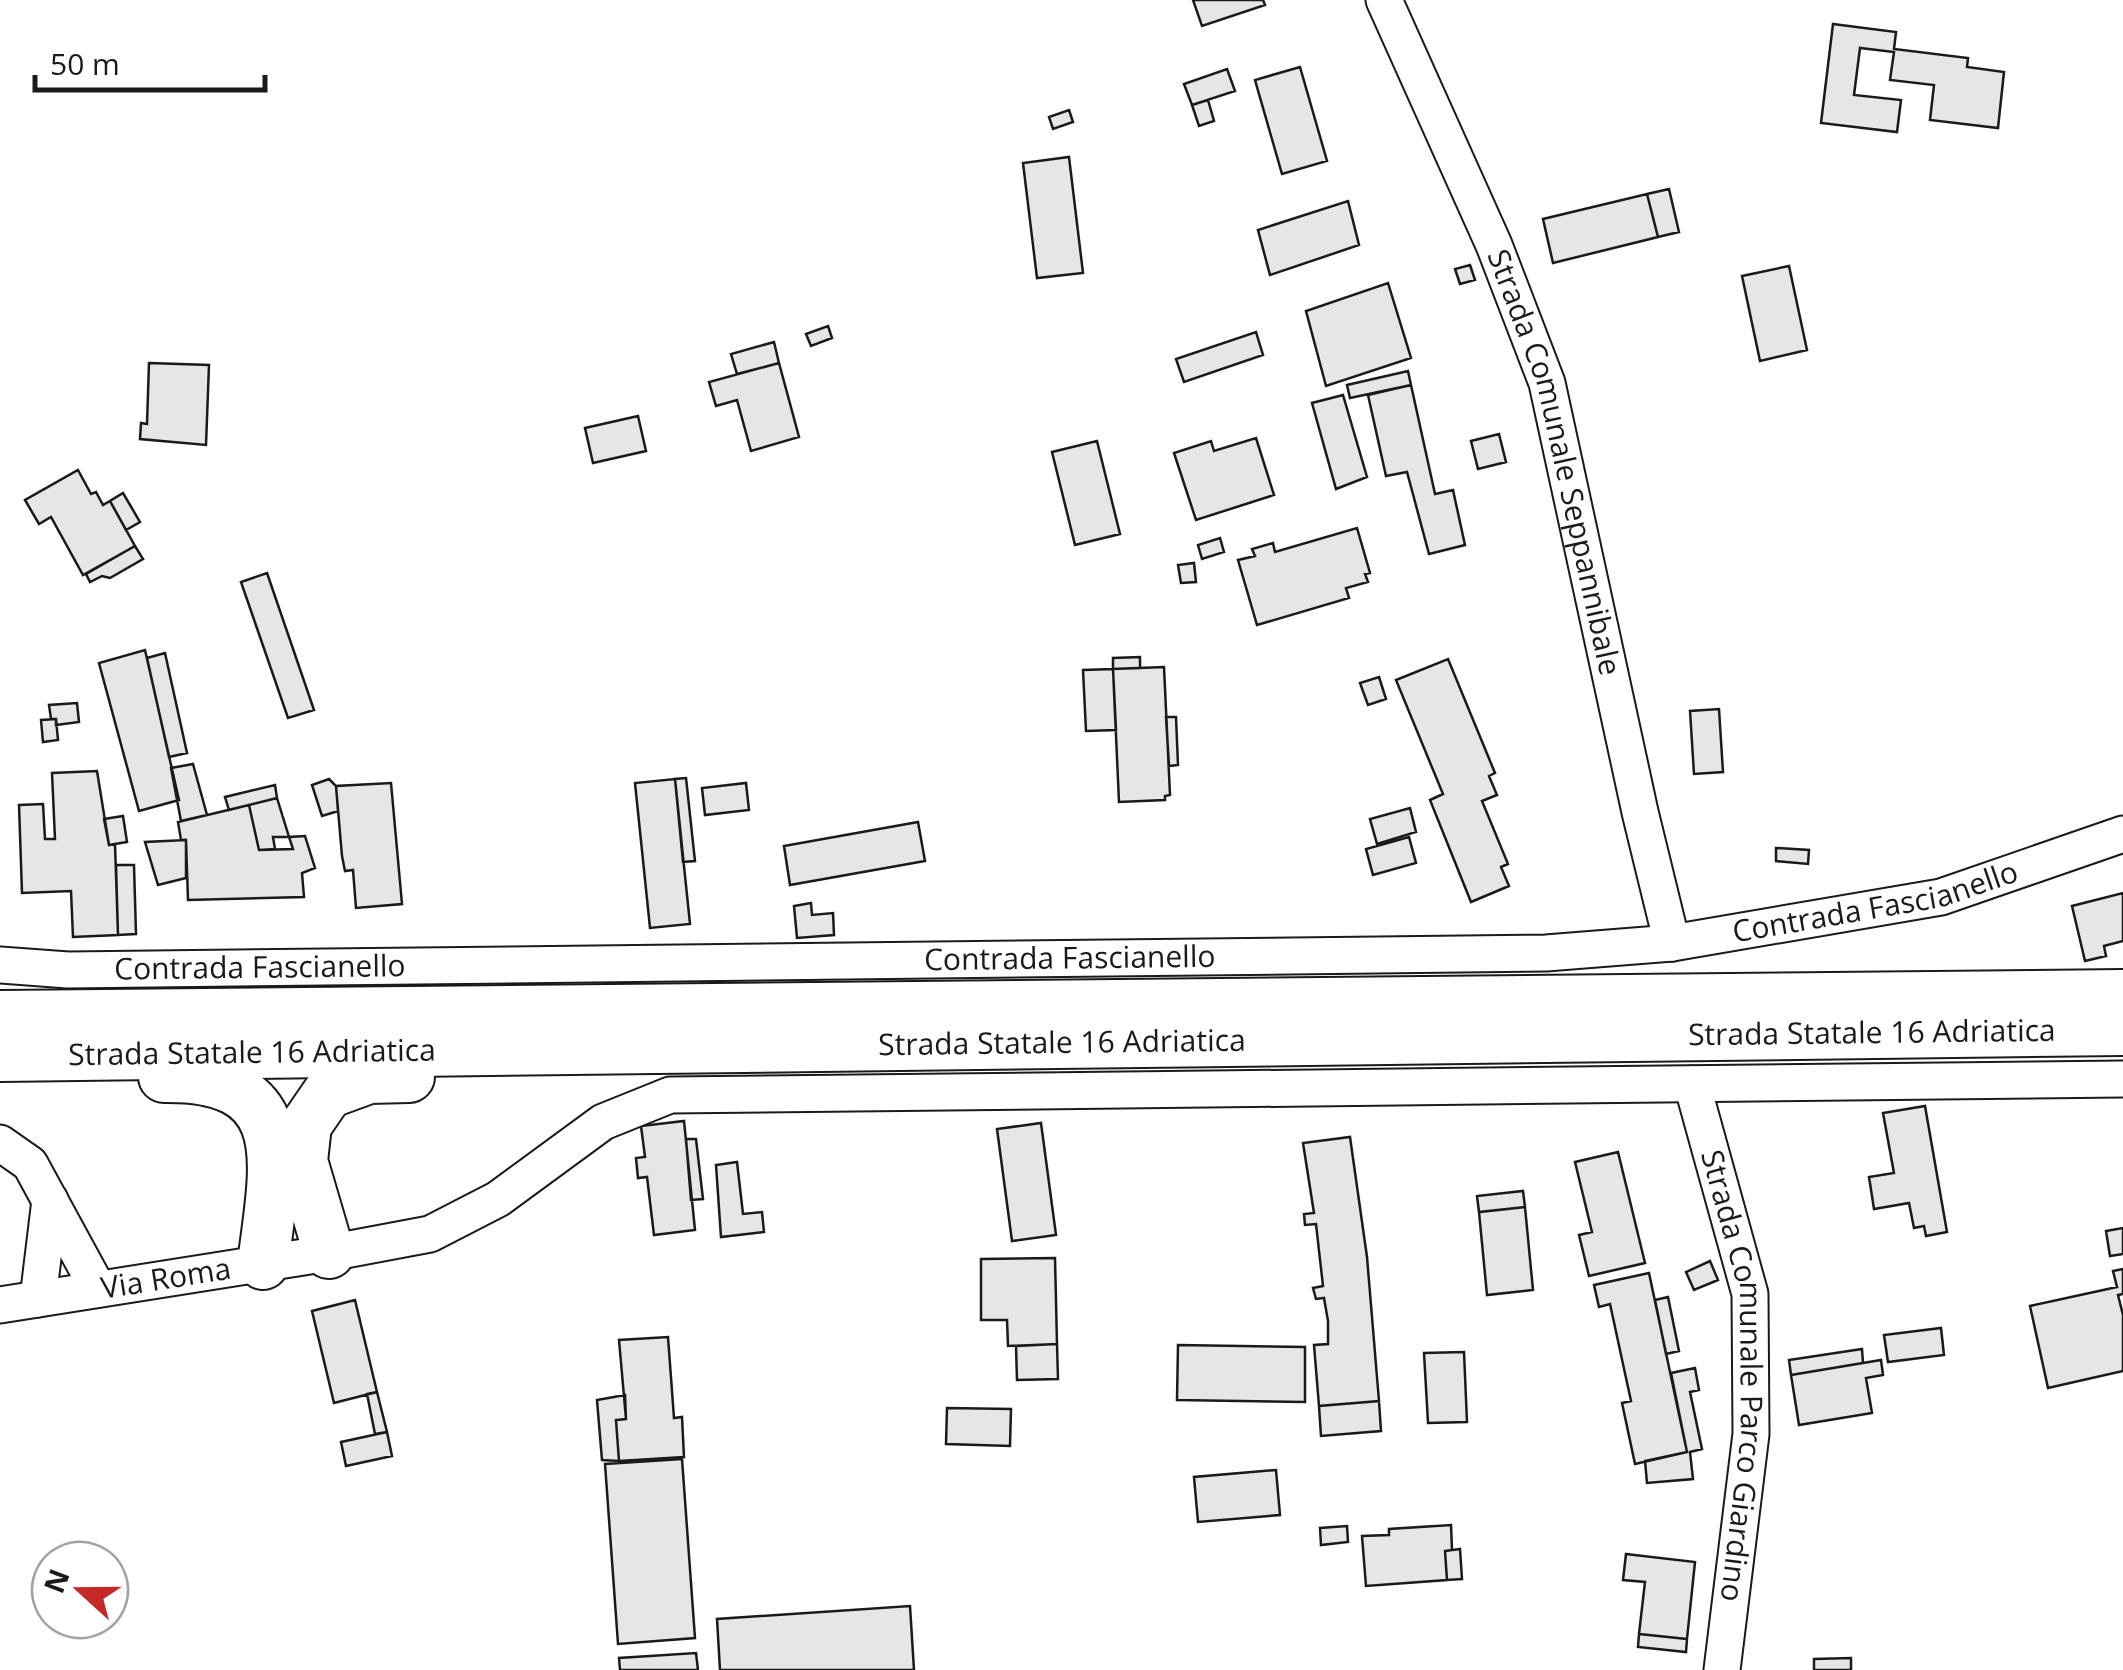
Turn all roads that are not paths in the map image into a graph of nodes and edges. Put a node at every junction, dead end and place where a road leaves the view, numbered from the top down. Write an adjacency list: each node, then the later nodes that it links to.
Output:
1 (1384, 0): 3 (street, Strada Comunale Seppannibale)
2 (2123, 834): 3 (street, Contrada Fascianello)
3 (1672, 943): 4 (street, Contrada Fascianello)
4 (0, 964)
5 (2123, 996): 6 (highway, Strada Statale 16 Adriatica)
6 (0, 1016)
7 (2123, 1030): 8 (highway, Strada Statale 16 Adriatica)
8 (582, 1050): 9 (highway, Strada Statale 16 Adriatica); 15 (highway)
9 (0, 1056)
10 (0, 1071): 16 (highway)
11 (2123, 1079): 12 (street, Via Roma)
12 (1692, 1084): 15 (street, Via Roma); 20 (street, Strada Comunale Parco Giardino)
13 (0, 1143): 14 (street)
14 (50, 1200): 17 (street); 18 (street)
15 (329, 1254): 16 (street, Via Roma)
16 (262, 1264): 17 (street, Via Roma)
17 (98, 1289): 18 (street, Via Roma)
18 (38, 1299): 19 (street, Via Roma)
19 (0, 1304)
20 (1722, 1670)

